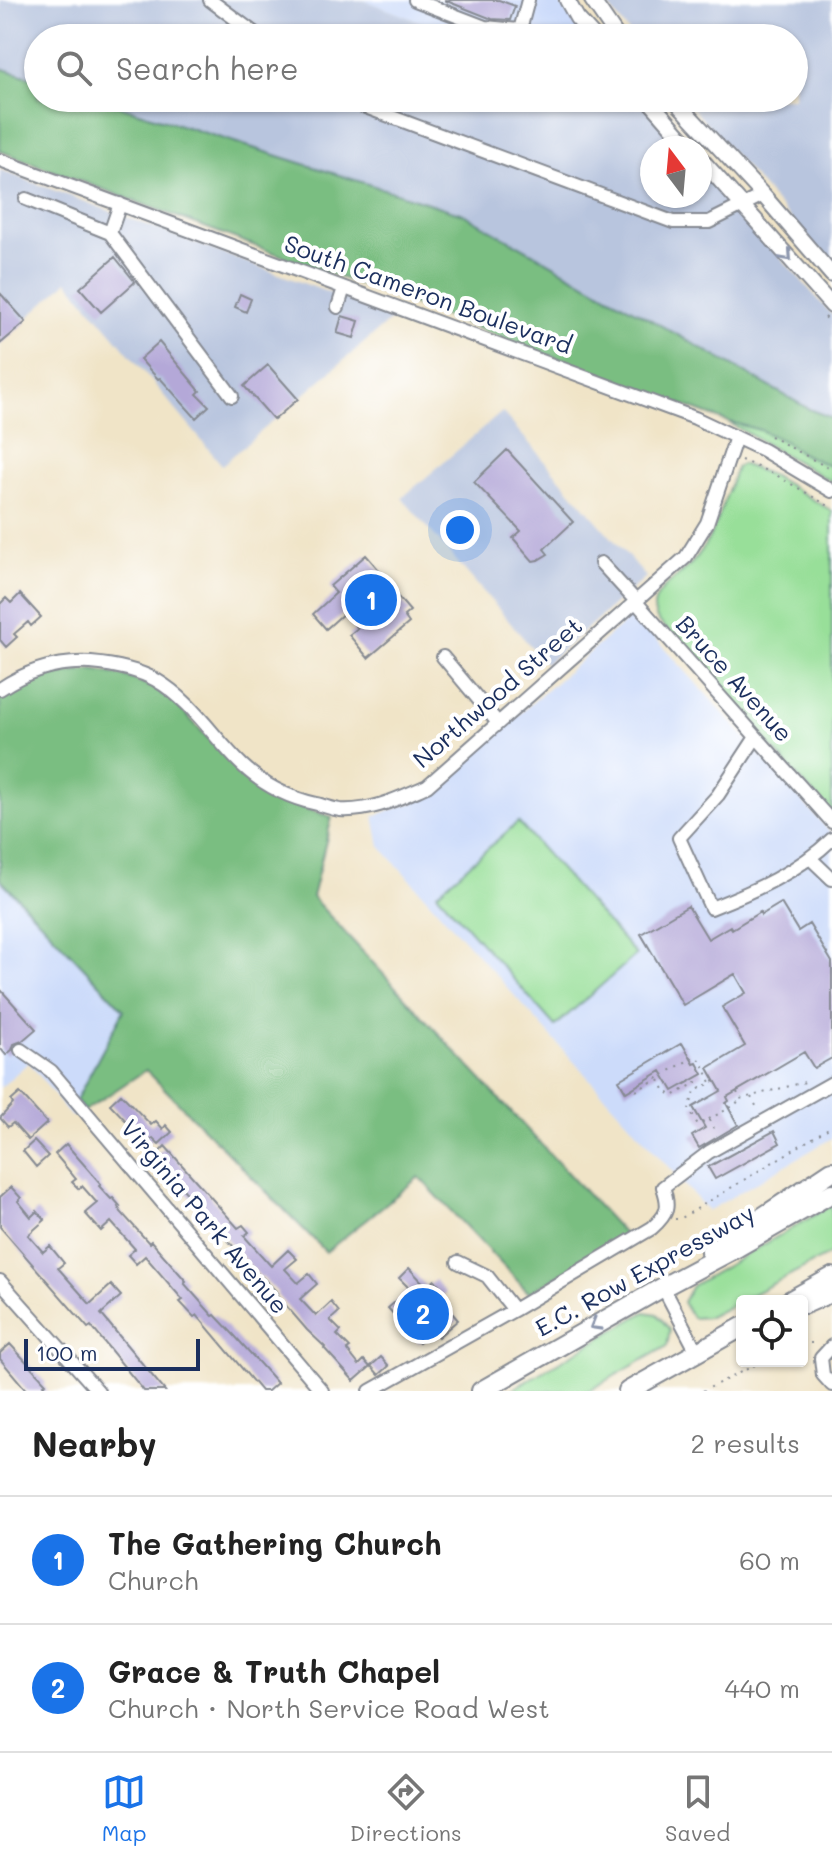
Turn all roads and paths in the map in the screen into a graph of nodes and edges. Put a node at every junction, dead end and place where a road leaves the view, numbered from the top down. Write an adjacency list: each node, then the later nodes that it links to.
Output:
1 (210, 0): 6 (street)
2 (415, 0): 7 (street)
3 (528, 0): 8 (street)
4 (567, 0): 9 (main road)
5 (592, 0): 10 (main road)
6 (242, 24)
7 (477, 24)
8 (522, 24)
9 (582, 24)
10 (608, 24)
11 (379, 112): 20 (street)
12 (659, 112): 14 (main road)
13 (686, 112): 17 (main road)
14 (680, 136)
15 (0, 160): 19 (street, South Cameron Boulevard)
16 (712, 171): 20 (main road)
17 (763, 195): 20 (street); 22 (main road)
18 (26, 199): 21 (street)
19 (120, 204): 21 (street); 23 (street, South Cameron Boulevard)
20 (743, 206): 24 (main road, one-way to 24)
21 (110, 233): 26 (street)
22 (832, 275)
23 (344, 288): 25 (street); 28 (street, South Cameron Boulevard)
24 (832, 306)
25 (338, 307)
26 (232, 396)
27 (770, 436): 30 (path)
28 (736, 437): 31 (street, South Cameron Boulevard); 34 (street, Northwood Street)
29 (746, 462): 32 (path)
30 (832, 470)
31 (832, 491)
32 (832, 508)
33 (601, 563): 34 (street, Bruce Avenue)
34 (636, 601): 37 (street, Northwood Street); 38 (street, Bruce Avenue)
35 (443, 657): 37 (street)
36 (0, 689): 37 (street, Northwood Street)
37 (498, 723)
38 (756, 737): 39 (street, Bruce Avenue); 41 (street)
39 (832, 822)
40 (832, 839): 41 (street)
41 (810, 858): 42 (street)
42 (832, 879)
43 (21, 1050): 73 (street, Virginia Park Avenue)
44 (658, 1078): 47 (path); 47 (path); 48 (path)
45 (810, 1081): 50 (path)
46 (832, 1083): 66 (street)
47 (701, 1088): 53 (path)
48 (636, 1091)
49 (737, 1092): 51 (path)
50 (750, 1096): 51 (path); 52 (path)
51 (740, 1099): 53 (path)
52 (761, 1113)
53 (709, 1119): 55 (path)
54 (832, 1126): 58 (path)
55 (719, 1137)
56 (832, 1171): 62 (highway)
57 (832, 1193): 62 (highway, E.C. Row Expressway)
58 (670, 1219)
59 (458, 1262): 66 (street)
60 (832, 1277): 64 (highway)
61 (0, 1281): 72 (street)
62 (663, 1287): 69 (street); 75 (highway, E.C. Row Expressway, one-way to 75)
63 (832, 1292): 65 (highway)
64 (800, 1295)
65 (808, 1303)
66 (514, 1310): 74 (street)
67 (736, 1332): 69 (highway)
68 (827, 1346): 71 (street)
69 (697, 1352): 76 (highway)
70 (751, 1367): 77 (path)
71 (832, 1385)
72 (98, 1391)
73 (322, 1391)
74 (370, 1391)
75 (481, 1391)
76 (628, 1391)
77 (703, 1391)

